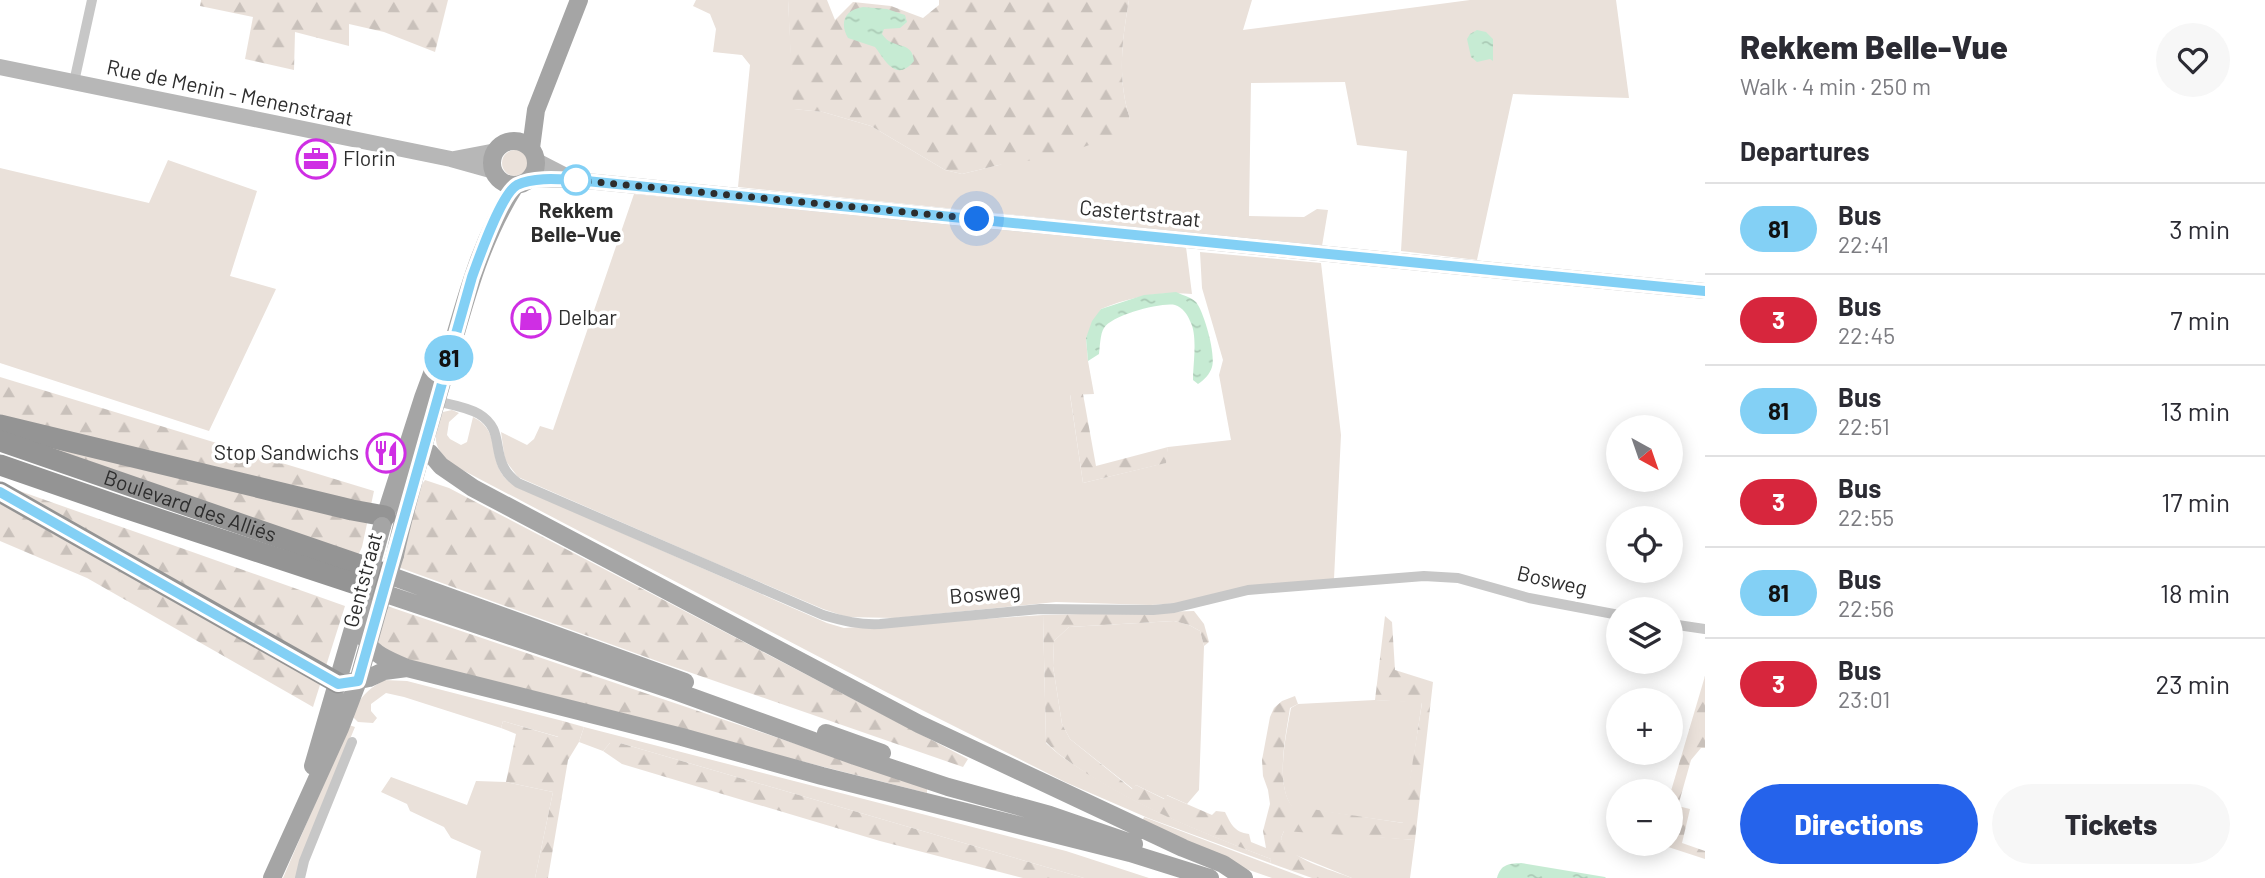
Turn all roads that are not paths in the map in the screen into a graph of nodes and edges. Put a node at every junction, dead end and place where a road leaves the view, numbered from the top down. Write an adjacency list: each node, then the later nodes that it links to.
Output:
1 (92, 0): 4 (street)
2 (579, 0): 5 (main road)
3 (0, 66): 4 (main road, Rue de Menin - Menenstraat)
4 (74, 82): 8 (main road, Rue de Menin - Menenstraat)
5 (536, 110): 6 (main road); 7 (main road)
6 (503, 146): 7 (main road); 8 (main road, Rue de Menin - Menenstraat); 9 (main road)
7 (534, 154): 9 (main road); 10 (main road, Castertstraat)
8 (451, 159): 9 (main road, Rue de Menin - Menenstraat)
9 (510, 179): 10 (main road, Castertstraat); 12 (main road)
10 (572, 179): 11 (main road, Castertstraat)
11 (1705, 291)
12 (430, 400): 15 (main road, Gentstraat); 18 (main road); 23 (street, Bosweg)
13 (0, 425): 21 (highway)
14 (0, 442): 22 (highway, Boulevard des Alliés)
15 (424, 451): 17 (main road, Gentstraat); 19 (main road)
16 (0, 465): 22 (highway, Boulevard des Alliés)
17 (416, 473): 18 (main road); 19 (main road); 21 (main road, Gentstraat)
18 (396, 487): 21 (main road)
19 (473, 488): 34 (main road)
20 (0, 492): 28 (highway)
21 (390, 526): 22 (main road, bridge); 26 (main road, Gentstraat, bridge)
22 (373, 586): 26 (main road); 33 (main road)
23 (1606, 613)
24 (1683, 626): 25 (street)
25 (1705, 629)
26 (364, 635): 27 (main road); 28 (main road)
27 (407, 668): 28 (main road); 32 (main road)
28 (348, 682): 30 (main road)
29 (352, 742): 31 (street)
30 (272, 878)
31 (300, 878)
32 (1210, 878)
33 (1234, 878)
34 (1244, 878)

